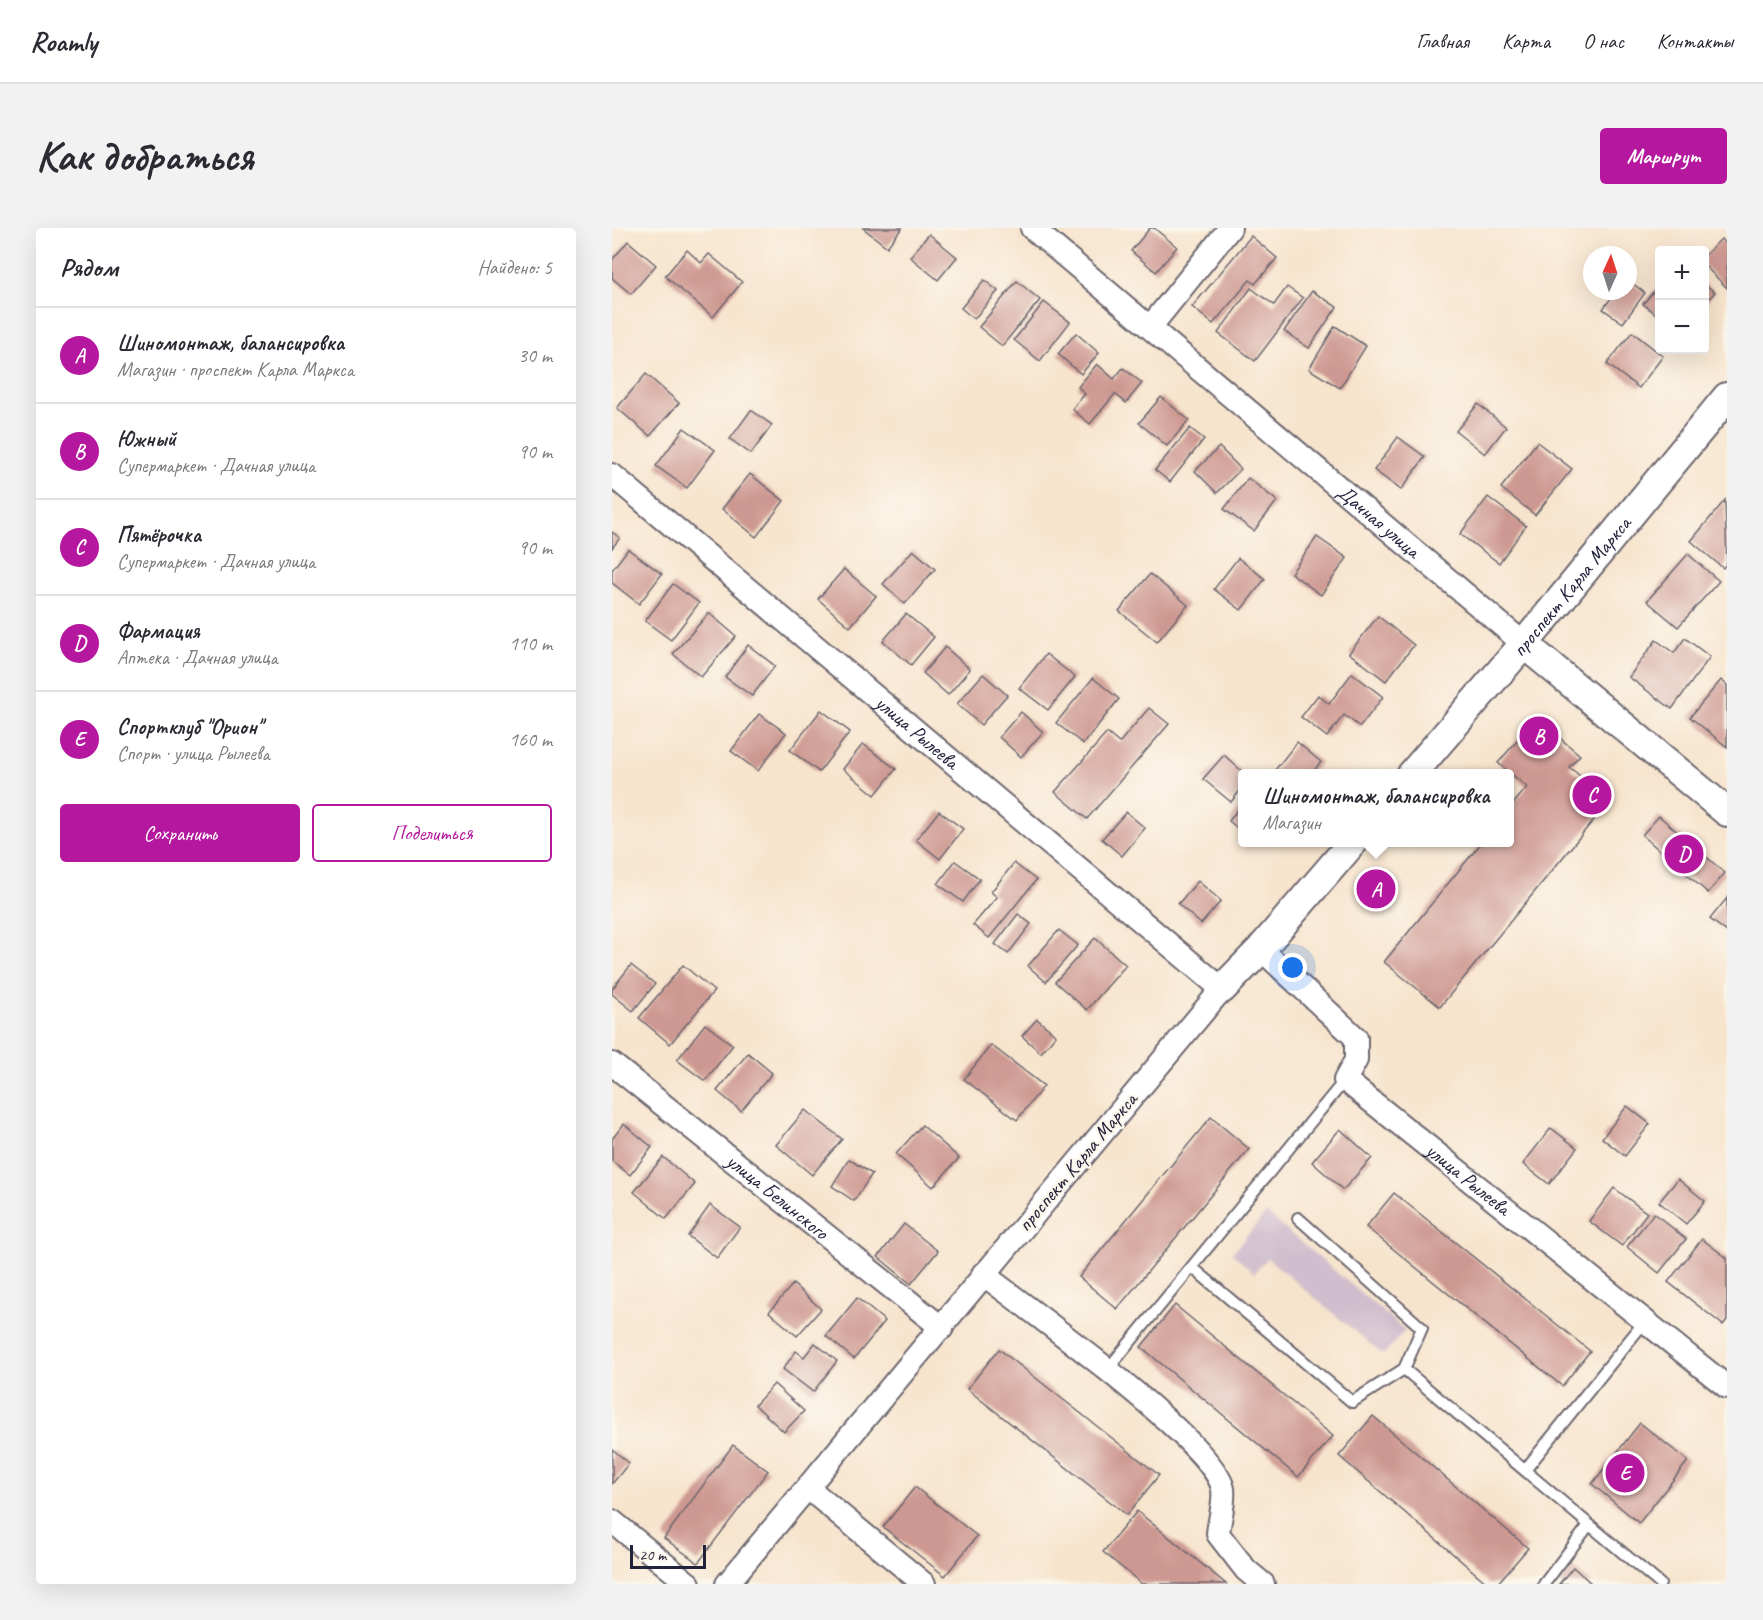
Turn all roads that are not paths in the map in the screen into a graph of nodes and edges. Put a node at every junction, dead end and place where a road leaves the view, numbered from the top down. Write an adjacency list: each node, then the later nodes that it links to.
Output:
1 (1032, 228): 3 (street, Дачная улица)
2 (1230, 228): 3 (street)
3 (1151, 326): 6 (street, Дачная улица)
4 (1727, 397): 6 (street, проспект Карла Маркса)
5 (612, 475): 11 (street, улица Рылеева)
6 (1524, 644): 7 (street, проспект Карла Маркса); 8 (street, Дачная улица)
7 (1416, 769)
8 (1727, 812)
9 (1350, 847): 10 (street, проспект Карла Маркса)
10 (1261, 949): 11 (street, проспект Карла Маркса); 13 (street)
11 (1222, 989): 16 (street, проспект Карла Маркса)
12 (612, 1064): 18 (street, улица Белинского)
13 (1345, 1080): 15 (lane); 17 (street, улица Рылеева)
14 (1298, 1218): 20 (lane)
15 (1193, 1269): 19 (lane); 20 (lane)
16 (983, 1274): 18 (street, проспект Карла Маркса); 19 (street)
17 (1645, 1321): 21 (street, улица Рылеева); 22 (lane)
18 (942, 1328): 23 (street, проспект Карла Маркса)
19 (1108, 1369): 29 (street)
20 (1404, 1369): 22 (lane)
21 (1727, 1387)
22 (1525, 1470): 25 (lane)
23 (808, 1488): 27 (street, проспект Карла Маркса); 28 (street)
24 (612, 1521): 26 (street)
25 (1589, 1525): 30 (lane); 31 (lane)
26 (689, 1584)
27 (727, 1584)
28 (924, 1584)
29 (1263, 1584)
30 (1544, 1584)
31 (1660, 1584)

